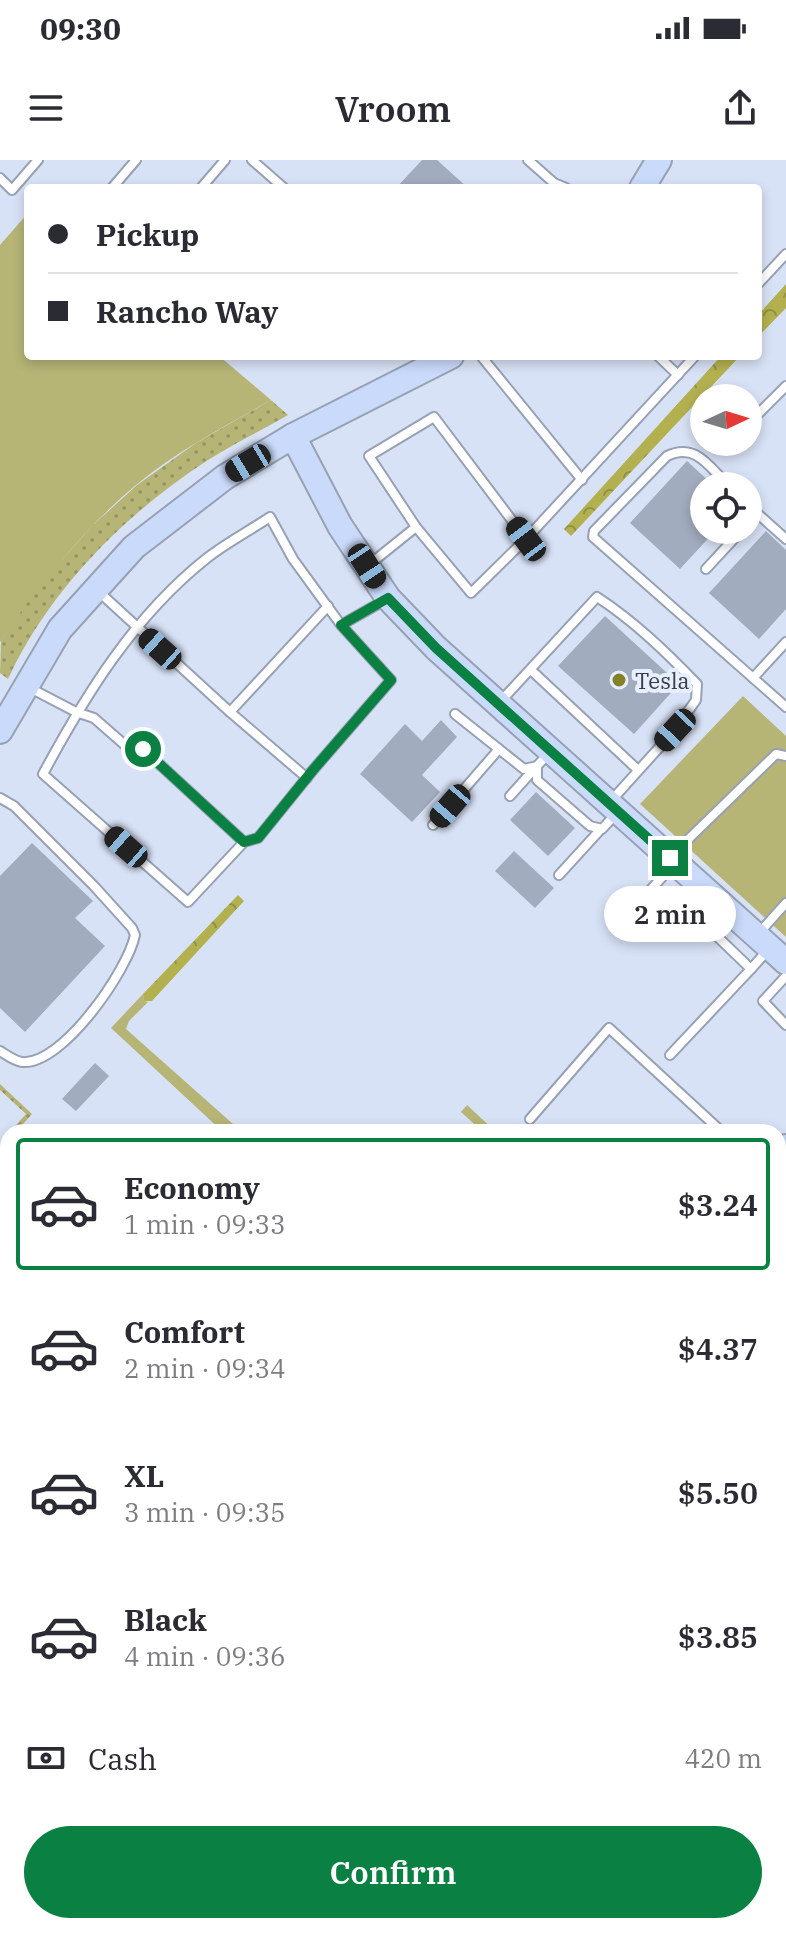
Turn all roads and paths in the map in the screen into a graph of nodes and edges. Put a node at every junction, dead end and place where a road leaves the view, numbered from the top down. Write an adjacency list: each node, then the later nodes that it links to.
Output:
1 (38, 160): 7 (lane)
2 (136, 160): 8 (lane)
3 (225, 160): 9 (lane)
4 (252, 160): 10 (lane)
5 (528, 160): 11 (lane)
6 (659, 160): 12 (street)
7 (0, 178)
8 (115, 184)
9 (204, 184)
10 (279, 184)
11 (556, 184)
12 (644, 184)
13 (786, 254): 14 (lane)
14 (762, 280)
15 (440, 360): 22 (street)
16 (484, 360): 24 (lane)
17 (662, 360): 19 (lane)
18 (691, 360): 19 (lane)
19 (678, 375): 24 (lane)
20 (786, 386): 21 (lane)
21 (762, 410)
22 (293, 436): 30 (street); 32 (street)
23 (715, 472): 39 (lane)
24 (582, 480): 27 (lane)
25 (762, 517): 28 (lane)
26 (416, 527): 27 (lane); 27 (lane); 30 (lane)
27 (526, 539)
28 (786, 539)
29 (729, 544): 31 (lane)
30 (367, 566): 33 (street)
31 (706, 569)
32 (96, 589): 36 (lane); 40 (street)
33 (388, 598): 35 (lane); 41 (street)
34 (328, 606): 35 (lane); 36 (lane); 44 (lane)
35 (341, 625): 51 (lane)
36 (137, 628): 43 (lane); 44 (lane)
37 (786, 642): 39 (lane)
38 (531, 670): 41 (lane); 50 (lane); 50 (lane)
39 (753, 678): 42 (lane)
40 (27, 686): 43 (lane); 46 (street)
41 (499, 704): 49 (street)
42 (786, 707)
43 (76, 712): 56 (lane); 56 (lane)
44 (230, 712): 51 (lane)
45 (455, 714): 47 (lane)
46 (0, 731)
47 (499, 749): 49 (lane); 55 (lane)
48 (786, 756): 57 (lane)
49 (544, 758): 52 (lane); 54 (street)
50 (638, 770): 54 (lane)
51 (307, 778): 56 (lane)
52 (510, 796)
53 (0, 798): 66 (lane)
54 (610, 814): 57 (street); 58 (lane)
55 (433, 825)
56 (244, 842)
57 (672, 860): 59 (street); 59 (lane)
58 (559, 875)
59 (696, 881): 60 (street)
60 (717, 900): 62 (street); 63 (lane)
61 (786, 903): 62 (lane)
62 (771, 948): 63 (lane)
63 (751, 969): 67 (lane)
64 (786, 976): 65 (lane)
65 (786, 1025)
66 (0, 1051)
67 (670, 1055)
68 (530, 1119): 69 (lane)
69 (707, 1124)

